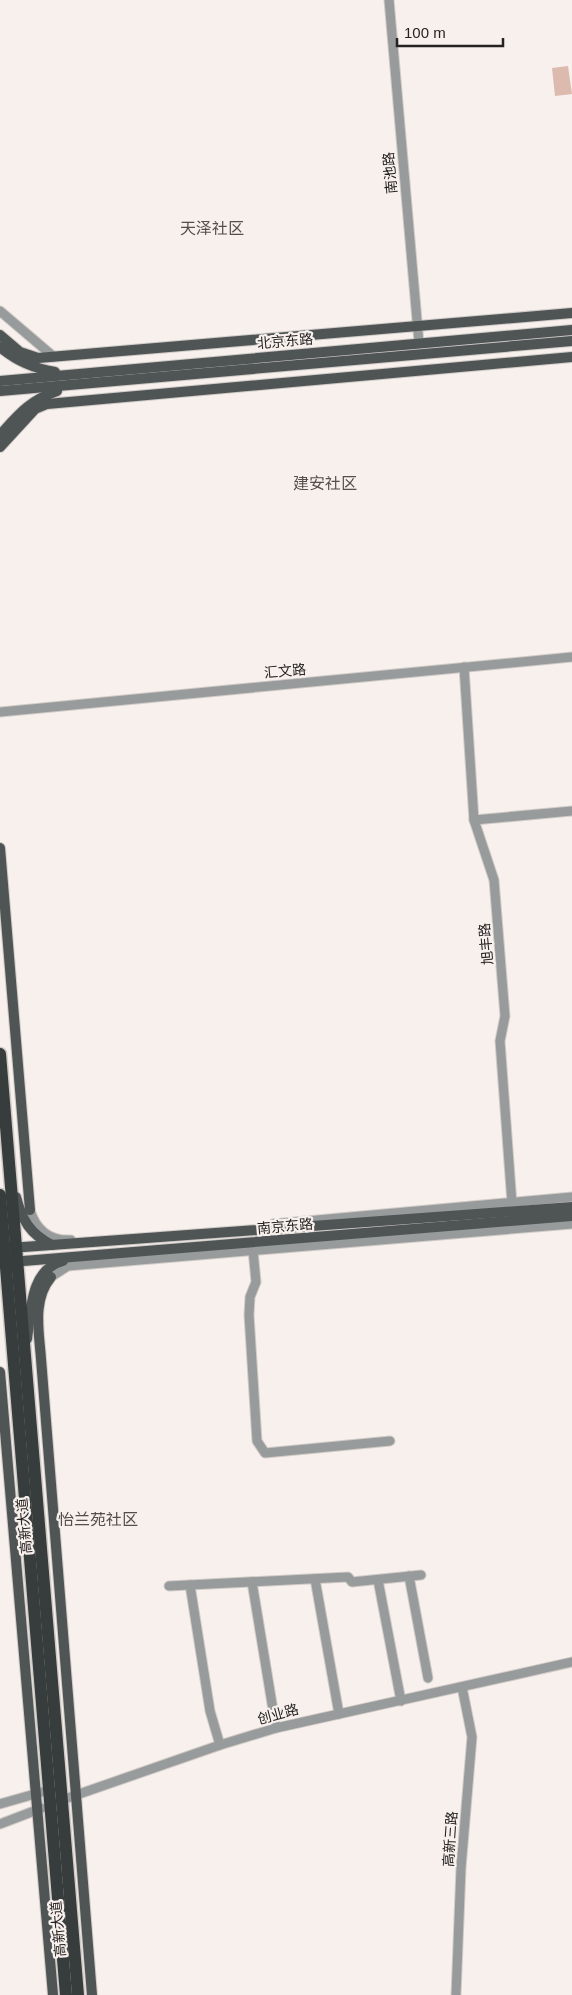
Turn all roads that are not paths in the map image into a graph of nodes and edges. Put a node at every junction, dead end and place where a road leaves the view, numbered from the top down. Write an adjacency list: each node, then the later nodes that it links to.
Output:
1 (389, 0): 4 (street, 南池路)
2 (0, 311): 10 (street)
3 (572, 313): 4 (main road)
4 (418, 325): 8 (street, 南池路); 10 (main road)
5 (572, 330): 8 (main road, 北京东路)
6 (0, 334): 10 (main road)
7 (572, 342): 14 (main road, 北京东路)
8 (420, 343): 12 (main road, 北京东路)
9 (0, 347): 12 (main road)
10 (54, 357)
11 (572, 357): 17 (main road)
12 (65, 375): 13 (main road, 北京东路)
13 (0, 381)
14 (68, 386): 15 (main road, 北京东路); 16 (main road)
15 (0, 391)
16 (0, 436)
17 (0, 447)
18 (572, 657): 19 (street, 汇文路)
19 (464, 667): 20 (street, 汇文路); 22 (street, 旭丰路)
20 (0, 712)
21 (572, 811): 22 (street)
22 (474, 820): 30 (street, 旭丰路)
23 (0, 848): 29 (main road)
24 (0, 1054): 25 (highway, 高新大道)
25 (10, 1172): 33 (main road); 34 (highway, 高新大道)
26 (0, 1195): 34 (highway, 高新大道)
27 (572, 1197): 30 (street)
28 (572, 1207): 30 (main road, 南京东路)
29 (30, 1210): 30 (street)
30 (513, 1212): 31 (main road, 南京东路); 33 (main road, 南京东路); 36 (main road, 南京东路)
31 (572, 1216)
32 (572, 1224): 35 (street)
33 (52, 1246): 34 (main road, 南京东路)
34 (7, 1248): 39 (highway, 高新大道)
35 (253, 1250): 38 (street); 45 (street)
36 (108, 1254): 37 (main road, 南京东路); 38 (street)
37 (83, 1256): 39 (main road, 南京东路); 43 (main road)
38 (146, 1259): 40 (street)
39 (8, 1262): 42 (highway, 高新大道); 43 (highway, 高新大道)
40 (51, 1277): 62 (main road)
41 (0, 1301): 42 (main road)
42 (11, 1323): 60 (highway, 高新大道)
43 (25, 1353): 63 (highway, 高新大道)
44 (0, 1372): 61 (main road)
45 (390, 1441)
46 (421, 1575): 47 (street)
47 (409, 1576): 49 (street); 54 (street)
48 (314, 1579): 49 (street); 50 (street); 57 (street)
49 (378, 1580): 56 (street)
50 (252, 1582): 51 (street); 58 (street)
51 (190, 1585): 52 (street); 59 (street)
52 (169, 1586)
53 (572, 1662): 55 (street, 创业路)
54 (428, 1678)
55 (462, 1687): 56 (street, 创业路); 71 (street, 高新三路)
56 (401, 1701): 57 (street, 创业路)
57 (339, 1714): 58 (street, 创业路)
58 (276, 1728): 59 (street, 创业路)
59 (220, 1745): 62 (street, 创业路)
60 (49, 1790): 61 (street); 63 (highway, 高新大道)
61 (36, 1794): 64 (street); 65 (main road)
62 (77, 1795): 63 (street, 创业路); 70 (main road)
63 (56, 1802): 65 (street, 创业路); 68 (highway, 高新大道); 69 (highway, 高新大道)
64 (0, 1804)
65 (37, 1810): 66 (street, 创业路); 67 (main road)
66 (0, 1824)
67 (53, 1995)
68 (66, 1995)
69 (78, 1995)
70 (92, 1995)
71 (456, 1995)

